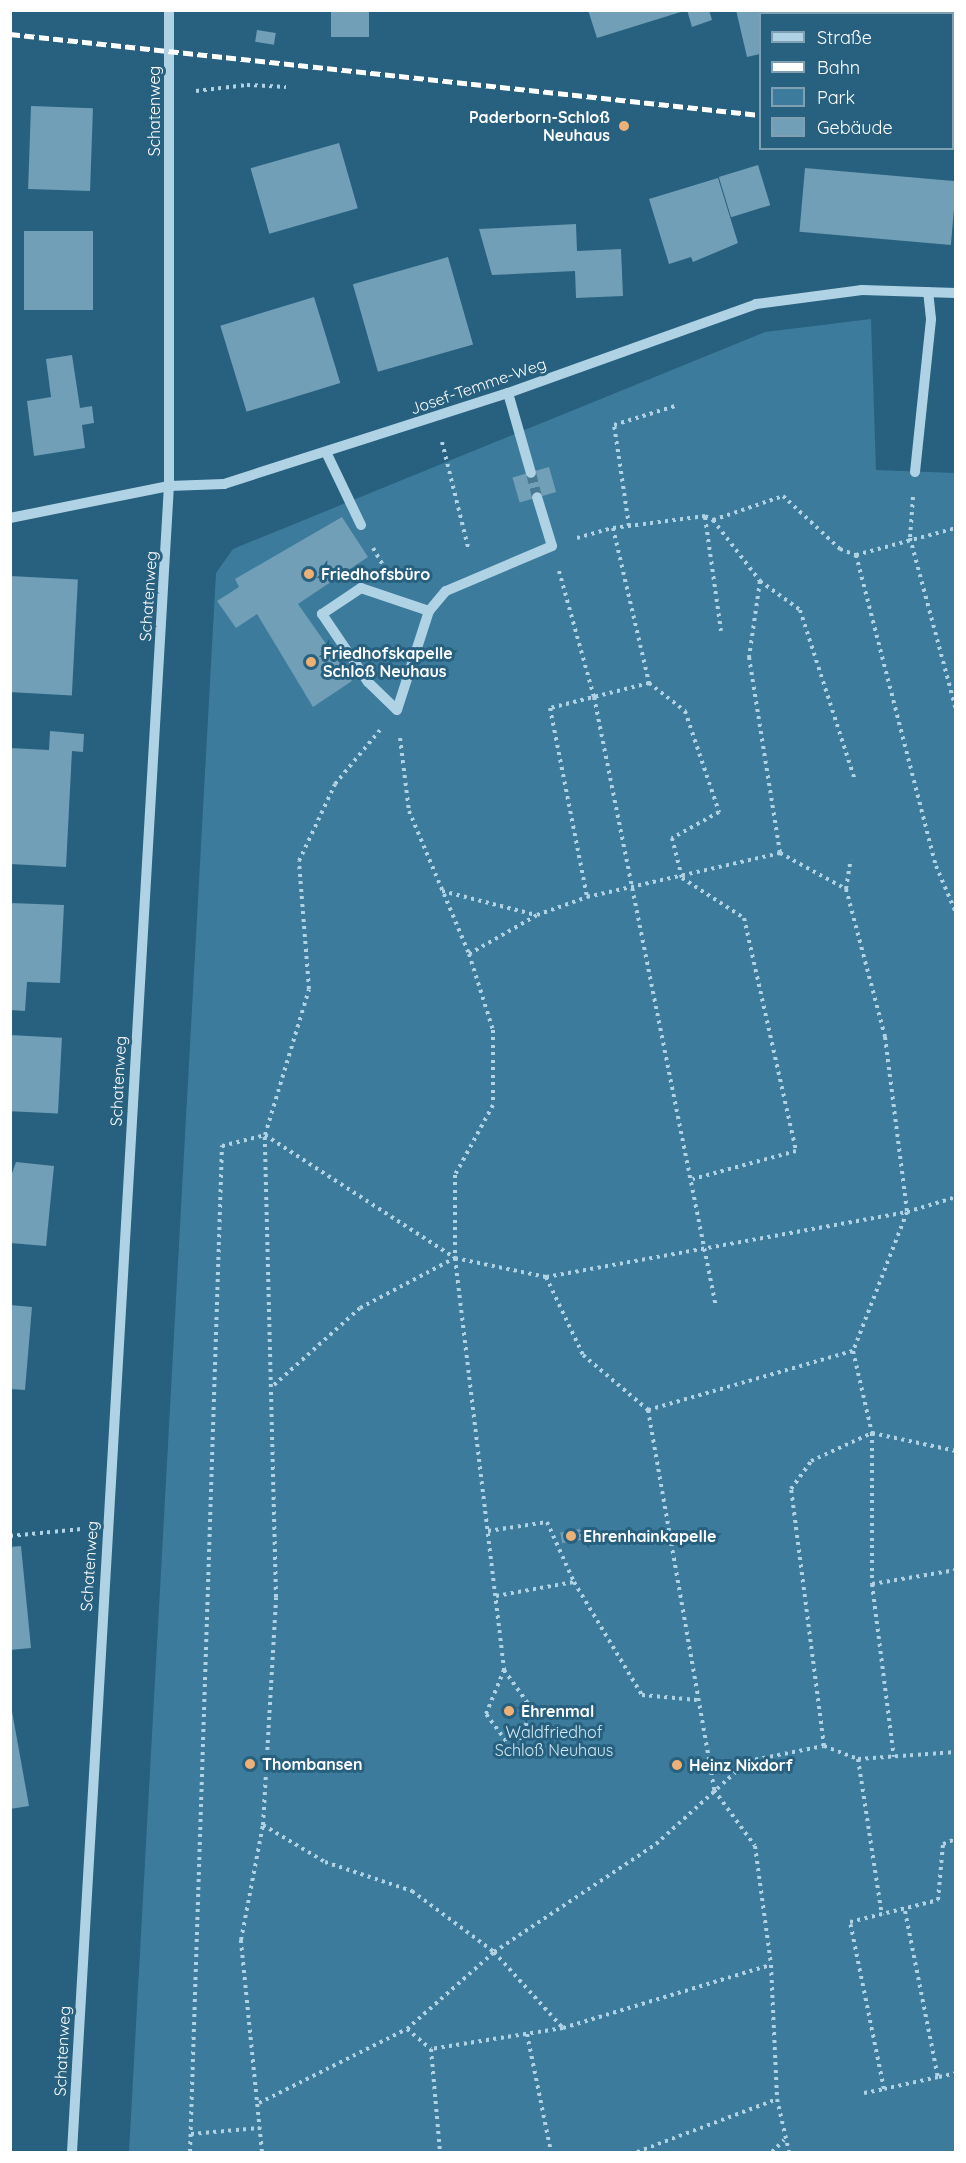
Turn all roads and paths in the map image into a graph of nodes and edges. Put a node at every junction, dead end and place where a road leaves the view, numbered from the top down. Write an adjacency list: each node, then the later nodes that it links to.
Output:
1 (169, 10): 3 (street, Schatenweg)
2 (286, 87): 3 (path)
3 (168, 94): 12 (street, Schatenweg)
4 (928, 292): 5 (street, Josef-Temme-Weg); 6 (street, Josef-Temme-Weg); 10 (street)
5 (956, 293)
6 (508, 393): 8 (street, Josef-Temme-Weg); 11 (street)
7 (675, 406): 18 (path)
8 (435, 418): 9 (street, Josef-Temme-Weg); 24 (path)
9 (326, 452): 12 (street, Josef-Temme-Weg); 17 (street)
10 (915, 472): 21 (path)
11 (531, 473)
12 (170, 486): 15 (street, Josef-Temme-Weg); 57 (street, Schatenweg)
13 (537, 497): 22 (street)
14 (705, 516): 16 (path); 18 (path); 28 (path)
15 (10, 518)
16 (713, 520): 23 (path); 25 (path)
17 (361, 525): 26 (path)
18 (629, 526): 19 (path)
19 (613, 528): 22 (path); 29 (path)
20 (956, 528): 21 (path)
21 (910, 538): 23 (path); 32 (path)
22 (552, 546): 24 (street); 30 (path)
23 (856, 555): 41 (path)
24 (475, 576): 27 (street)
25 (760, 581): 33 (path); 34 (path)
26 (402, 599): 27 (street); 31 (street)
27 (429, 611): 31 (street)
28 (721, 631)
29 (650, 683): 30 (path); 36 (path)
30 (594, 697): 37 (path); 40 (path)
31 (397, 710): 39 (path); 44 (path)
32 (956, 710)
33 (855, 780)
34 (780, 853): 36 (path); 38 (path)
35 (851, 859): 38 (path)
36 (682, 878): 37 (path); 45 (path)
37 (633, 886): 40 (path); 45 (path)
38 (846, 889): 47 (path)
39 (441, 891): 42 (path); 43 (path)
40 (587, 897): 42 (path)
41 (956, 913)
42 (537, 915): 43 (path)
43 (469, 954): 49 (path)
44 (265, 1135): 49 (path); 53 (path); 88 (path)
45 (693, 1179): 48 (path)
46 (956, 1197): 47 (path)
47 (908, 1212): 48 (path); 52 (path)
48 (707, 1251): 50 (path); 51 (path)
49 (455, 1258): 50 (path); 53 (path); 58 (path)
50 (546, 1276): 54 (path)
51 (716, 1307)
52 (853, 1352): 54 (path); 55 (path)
53 (274, 1385): 71 (path)
54 (648, 1410): 65 (path)
55 (872, 1433): 56 (path); 62 (path); 66 (path)
56 (956, 1451)
57 (107, 1530): 59 (path); 90 (street, Schatenweg)
58 (488, 1531): 61 (path); 63 (path)
59 (10, 1536)
60 (956, 1570): 62 (path)
61 (574, 1582): 63 (path); 65 (path)
62 (872, 1584): 68 (path)
63 (496, 1596): 64 (path)
64 (504, 1670): 64 (path)
65 (697, 1700): 70 (path)
66 (824, 1746): 69 (path); 70 (path)
67 (956, 1752): 68 (path)
68 (894, 1757): 69 (path)
69 (858, 1759): 74 (path)
70 (714, 1790): 75 (path); 76 (path)
71 (263, 1824): 75 (path); 86 (path)
72 (956, 1839): 73 (path)
73 (905, 1911): 74 (path); 82 (path)
74 (882, 1916): 83 (path)
75 (494, 1952): 77 (path); 78 (path)
76 (771, 1965): 77 (path); 85 (path)
77 (563, 2028): 79 (path)
78 (406, 2029): 80 (path); 86 (path)
79 (527, 2034): 80 (path); 94 (path)
80 (431, 2049): 93 (path)
81 (956, 2073): 82 (path)
82 (938, 2077): 83 (path)
83 (884, 2089): 84 (path)
84 (864, 2093)
85 (777, 2099): 89 (path); 95 (path)
86 (259, 2103): 87 (path)
87 (260, 2128): 88 (path); 92 (path)
88 (191, 2134): 91 (path)
89 (784, 2140): 96 (path); 97 (path)
90 (72, 2152)
91 (190, 2152)
92 (262, 2152)
93 (440, 2152)
94 (551, 2152)
95 (637, 2152)
96 (772, 2152)
97 (789, 2152)

